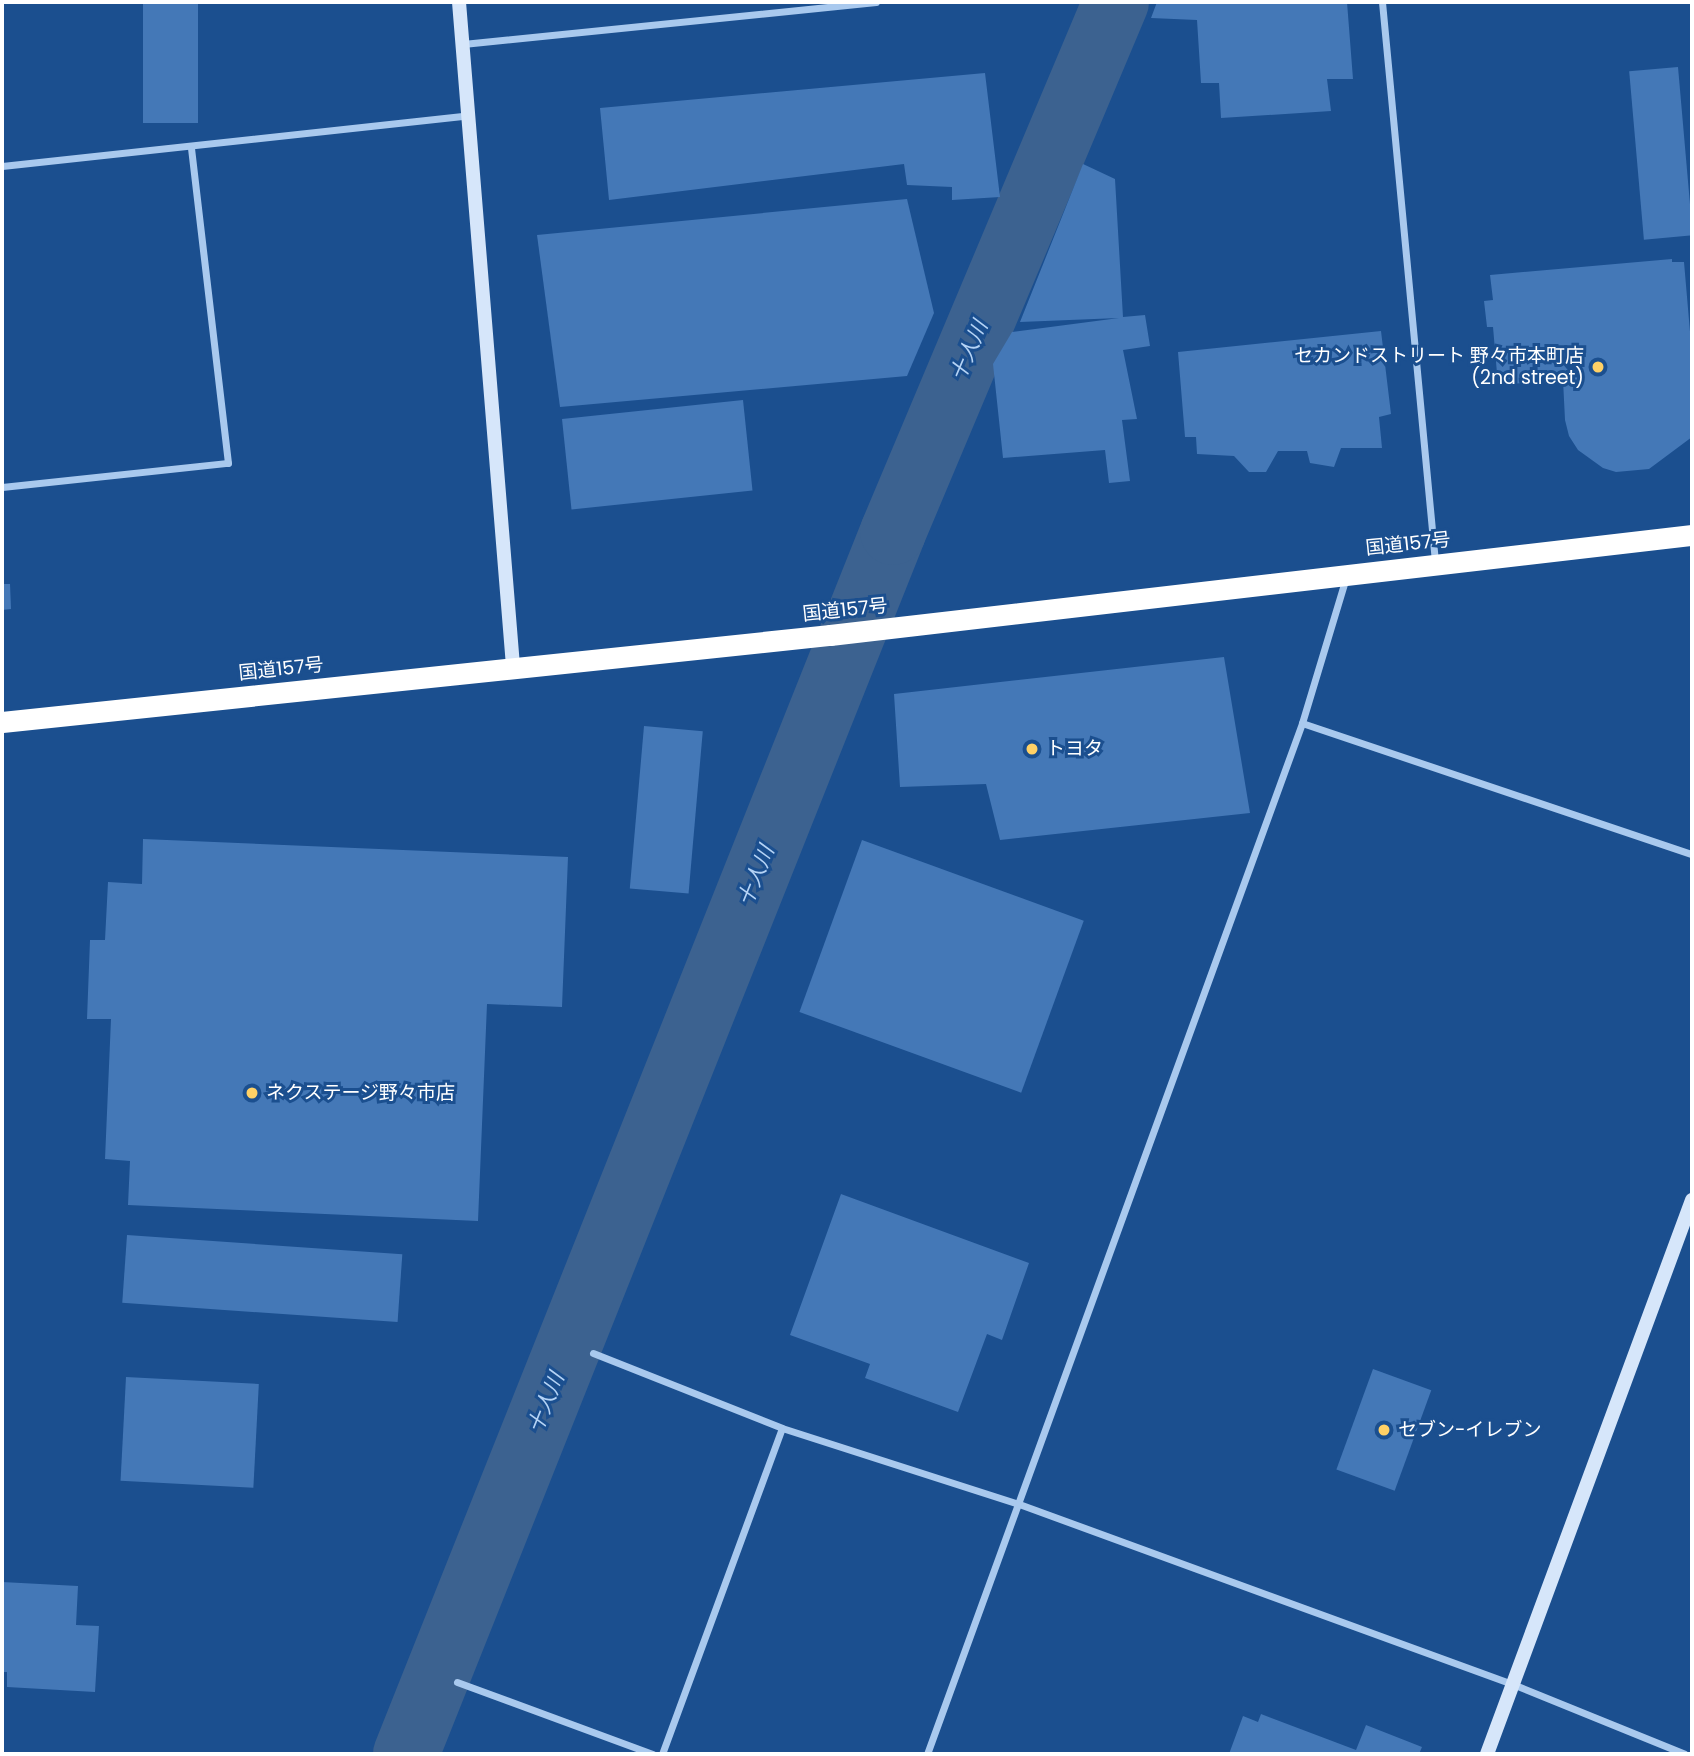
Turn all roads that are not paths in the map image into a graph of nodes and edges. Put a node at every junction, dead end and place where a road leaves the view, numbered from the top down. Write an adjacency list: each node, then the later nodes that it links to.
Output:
1 (459, 2): 4 (street)
2 (876, 2): 4 (street)
3 (1382, 2): 10 (street)
4 (463, 44): 5 (street)
5 (469, 115): 6 (street); 12 (street)
6 (191, 146): 7 (street); 8 (street)
7 (2, 166)
8 (2, 487)
9 (1692, 535): 10 (highway, 国道157号)
10 (1435, 564): 11 (highway, 国道157号)
11 (1347, 573): 12 (highway, 国道157号); 14 (street)
12 (513, 666): 13 (highway, 国道157号)
13 (2, 722)
14 (1301, 723): 15 (street); 19 (street)
15 (1692, 853)
16 (1692, 1200): 21 (street)
17 (593, 1353): 18 (street)
18 (782, 1428): 19 (street); 23 (street)
19 (1019, 1504): 21 (street); 24 (street)
20 (457, 1682): 22 (street)
21 (1514, 1685): 25 (street); 26 (street)
22 (653, 1754)
23 (662, 1754)
24 (927, 1754)
25 (1487, 1754)
26 (1685, 1754)

